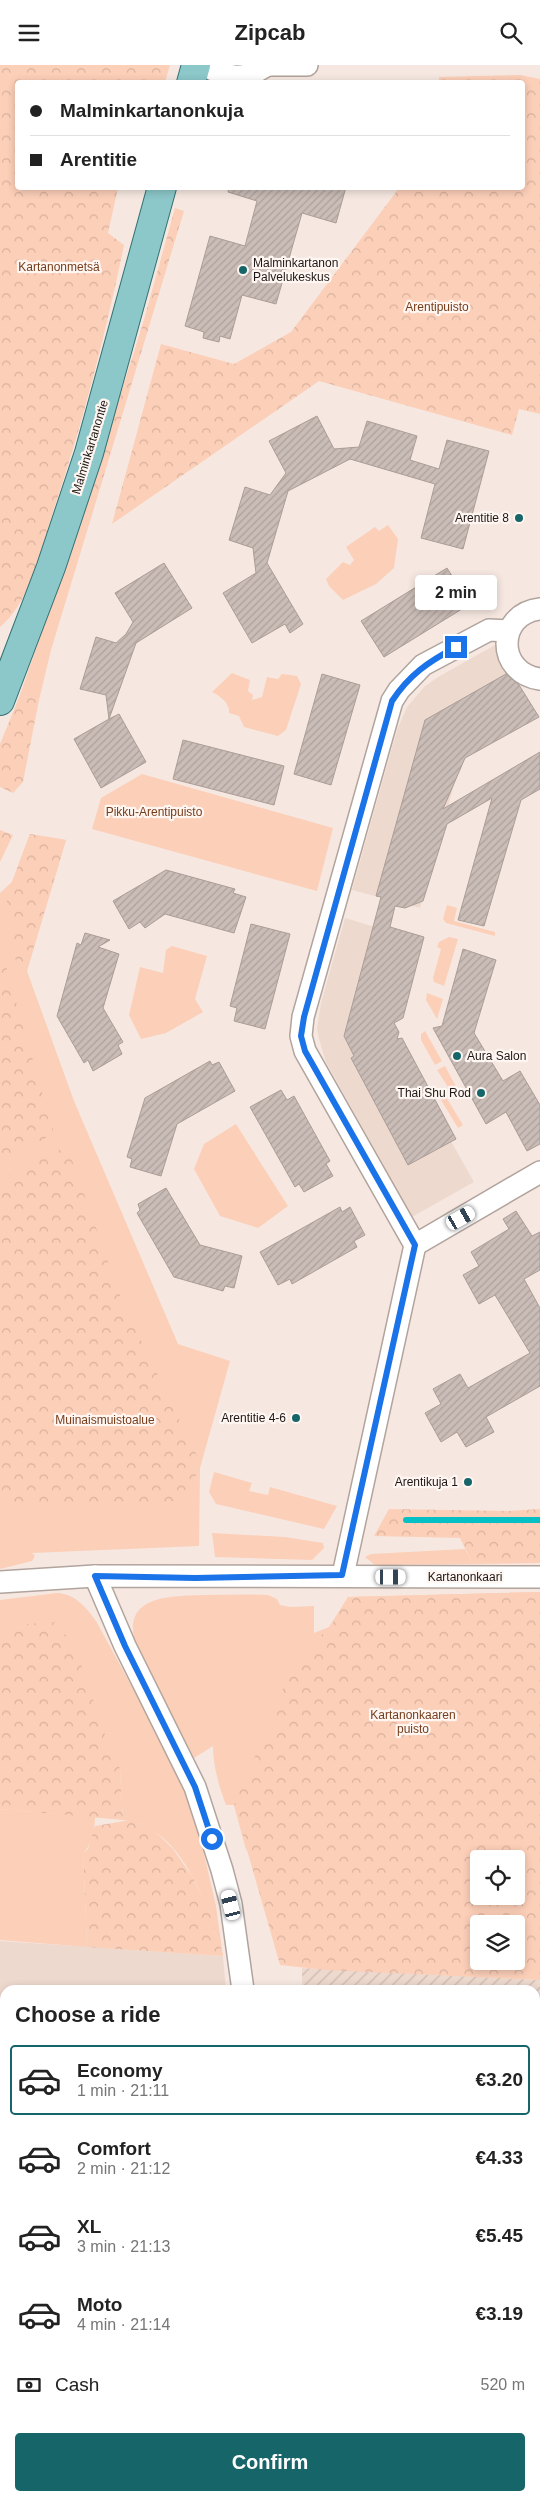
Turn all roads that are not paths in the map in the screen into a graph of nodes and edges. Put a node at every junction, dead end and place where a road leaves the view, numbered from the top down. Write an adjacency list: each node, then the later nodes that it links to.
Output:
1 (196, 65): 5 (main road)
2 (202, 65): 4 (street)
3 (307, 65): 4 (street)
4 (265, 66)
5 (192, 80)
6 (161, 190): 10 (main road, Malminkartanontie)
7 (540, 609): 8 (street)
8 (509, 631): 9 (street); 12 (street)
9 (540, 679)
10 (3, 684)
11 (540, 1172): 12 (street)
12 (415, 1245): 13 (street)
13 (342, 1575): 14 (street, Kartanonkaari); 15 (street, Kartanonkaari)
14 (95, 1576): 16 (street, Kartanonkaari); 17 (street)
15 (540, 1577)
16 (0, 1582)
17 (242, 1985)

